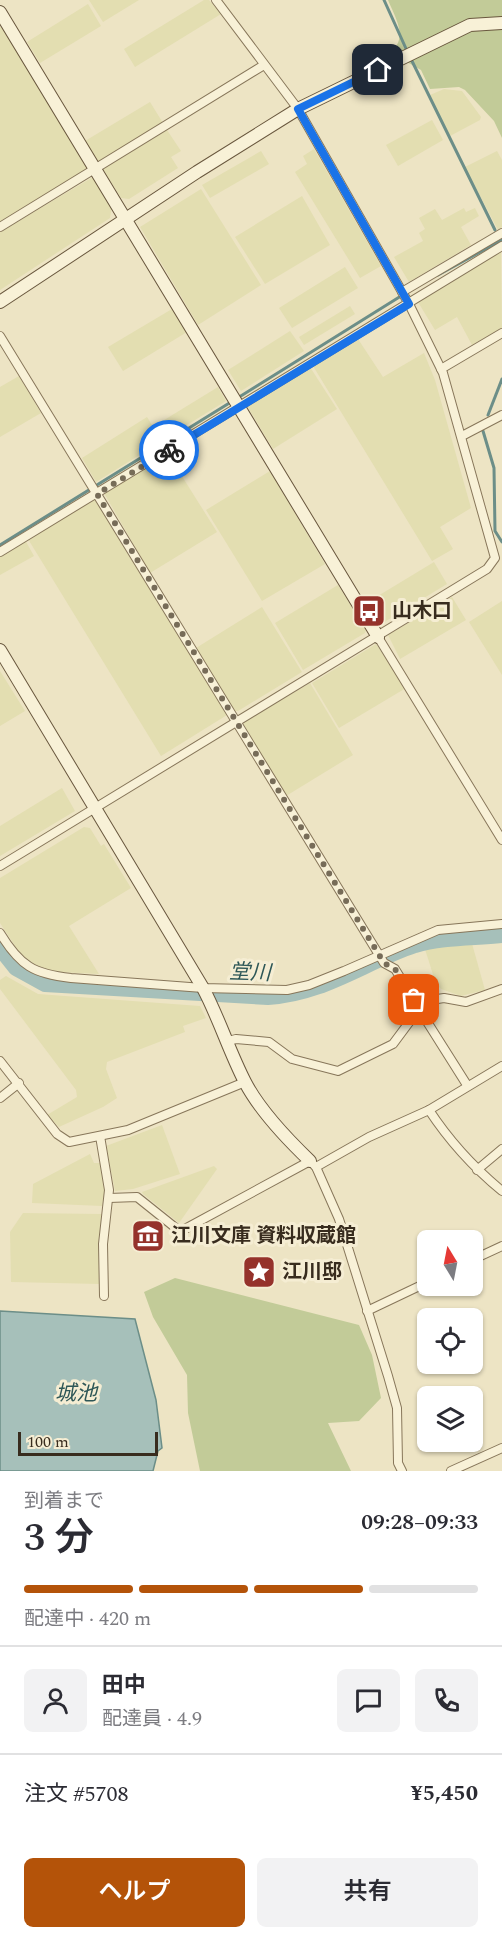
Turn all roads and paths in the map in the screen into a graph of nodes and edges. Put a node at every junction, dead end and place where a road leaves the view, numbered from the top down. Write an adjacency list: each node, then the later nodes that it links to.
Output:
1 (216, 0): 4 (street)
2 (0, 12): 6 (street)
3 (502, 23): 5 (street)
4 (264, 65): 5 (street); 6 (street)
5 (298, 109): 7 (street); 11 (street)
6 (97, 169): 7 (street); 8 (street)
7 (126, 218): 12 (street); 17 (street)
8 (0, 227)
9 (502, 234): 11 (street)
10 (502, 246): 13 (street)
11 (402, 292): 13 (street)
12 (0, 302)
13 (409, 304): 16 (street); 17 (street)
14 (502, 333): 16 (street)
15 (0, 336): 20 (street)
16 (441, 369): 19 (street)
17 (239, 406): 20 (street); 23 (street)
18 (502, 415): 19 (street)
19 (462, 436): 22 (street)
20 (97, 494): 21 (street); 25 (street)
21 (0, 552)
22 (498, 558): 23 (street)
23 (378, 637): 25 (street); 27 (street)
24 (0, 650): 26 (street)
25 (236, 723): 26 (street); 31 (street)
26 (97, 807): 28 (street); 32 (street)
27 (502, 840)
28 (0, 866)
29 (502, 924): 31 (street)
30 (0, 933): 32 (street)
31 (381, 958): 32 (street); 34 (street)
32 (203, 988): 35 (street)
33 (502, 990): 34 (street)
34 (419, 1009): 35 (street); 40 (street)
35 (228, 1041): 38 (street)
36 (0, 1061): 39 (street)
37 (502, 1066): 40 (street)
38 (245, 1082): 43 (street); 45 (street)
39 (19, 1083): 41 (street); 43 (street)
40 (467, 1085): 42 (street)
41 (0, 1098)
42 (429, 1110): 45 (street); 46 (street)
43 (100, 1136): 48 (street)
44 (502, 1149): 46 (street)
45 (313, 1164): 48 (street); 53 (street)
46 (477, 1170): 47 (street)
47 (502, 1191)
48 (109, 1198): 52 (street)
49 (502, 1246): 50 (street)
50 (483, 1255)
51 (417, 1287): 53 (street)
52 (104, 1296)
53 (367, 1311): 55 (street)
54 (502, 1448): 56 (street)
55 (402, 1471)
56 (451, 1471)

